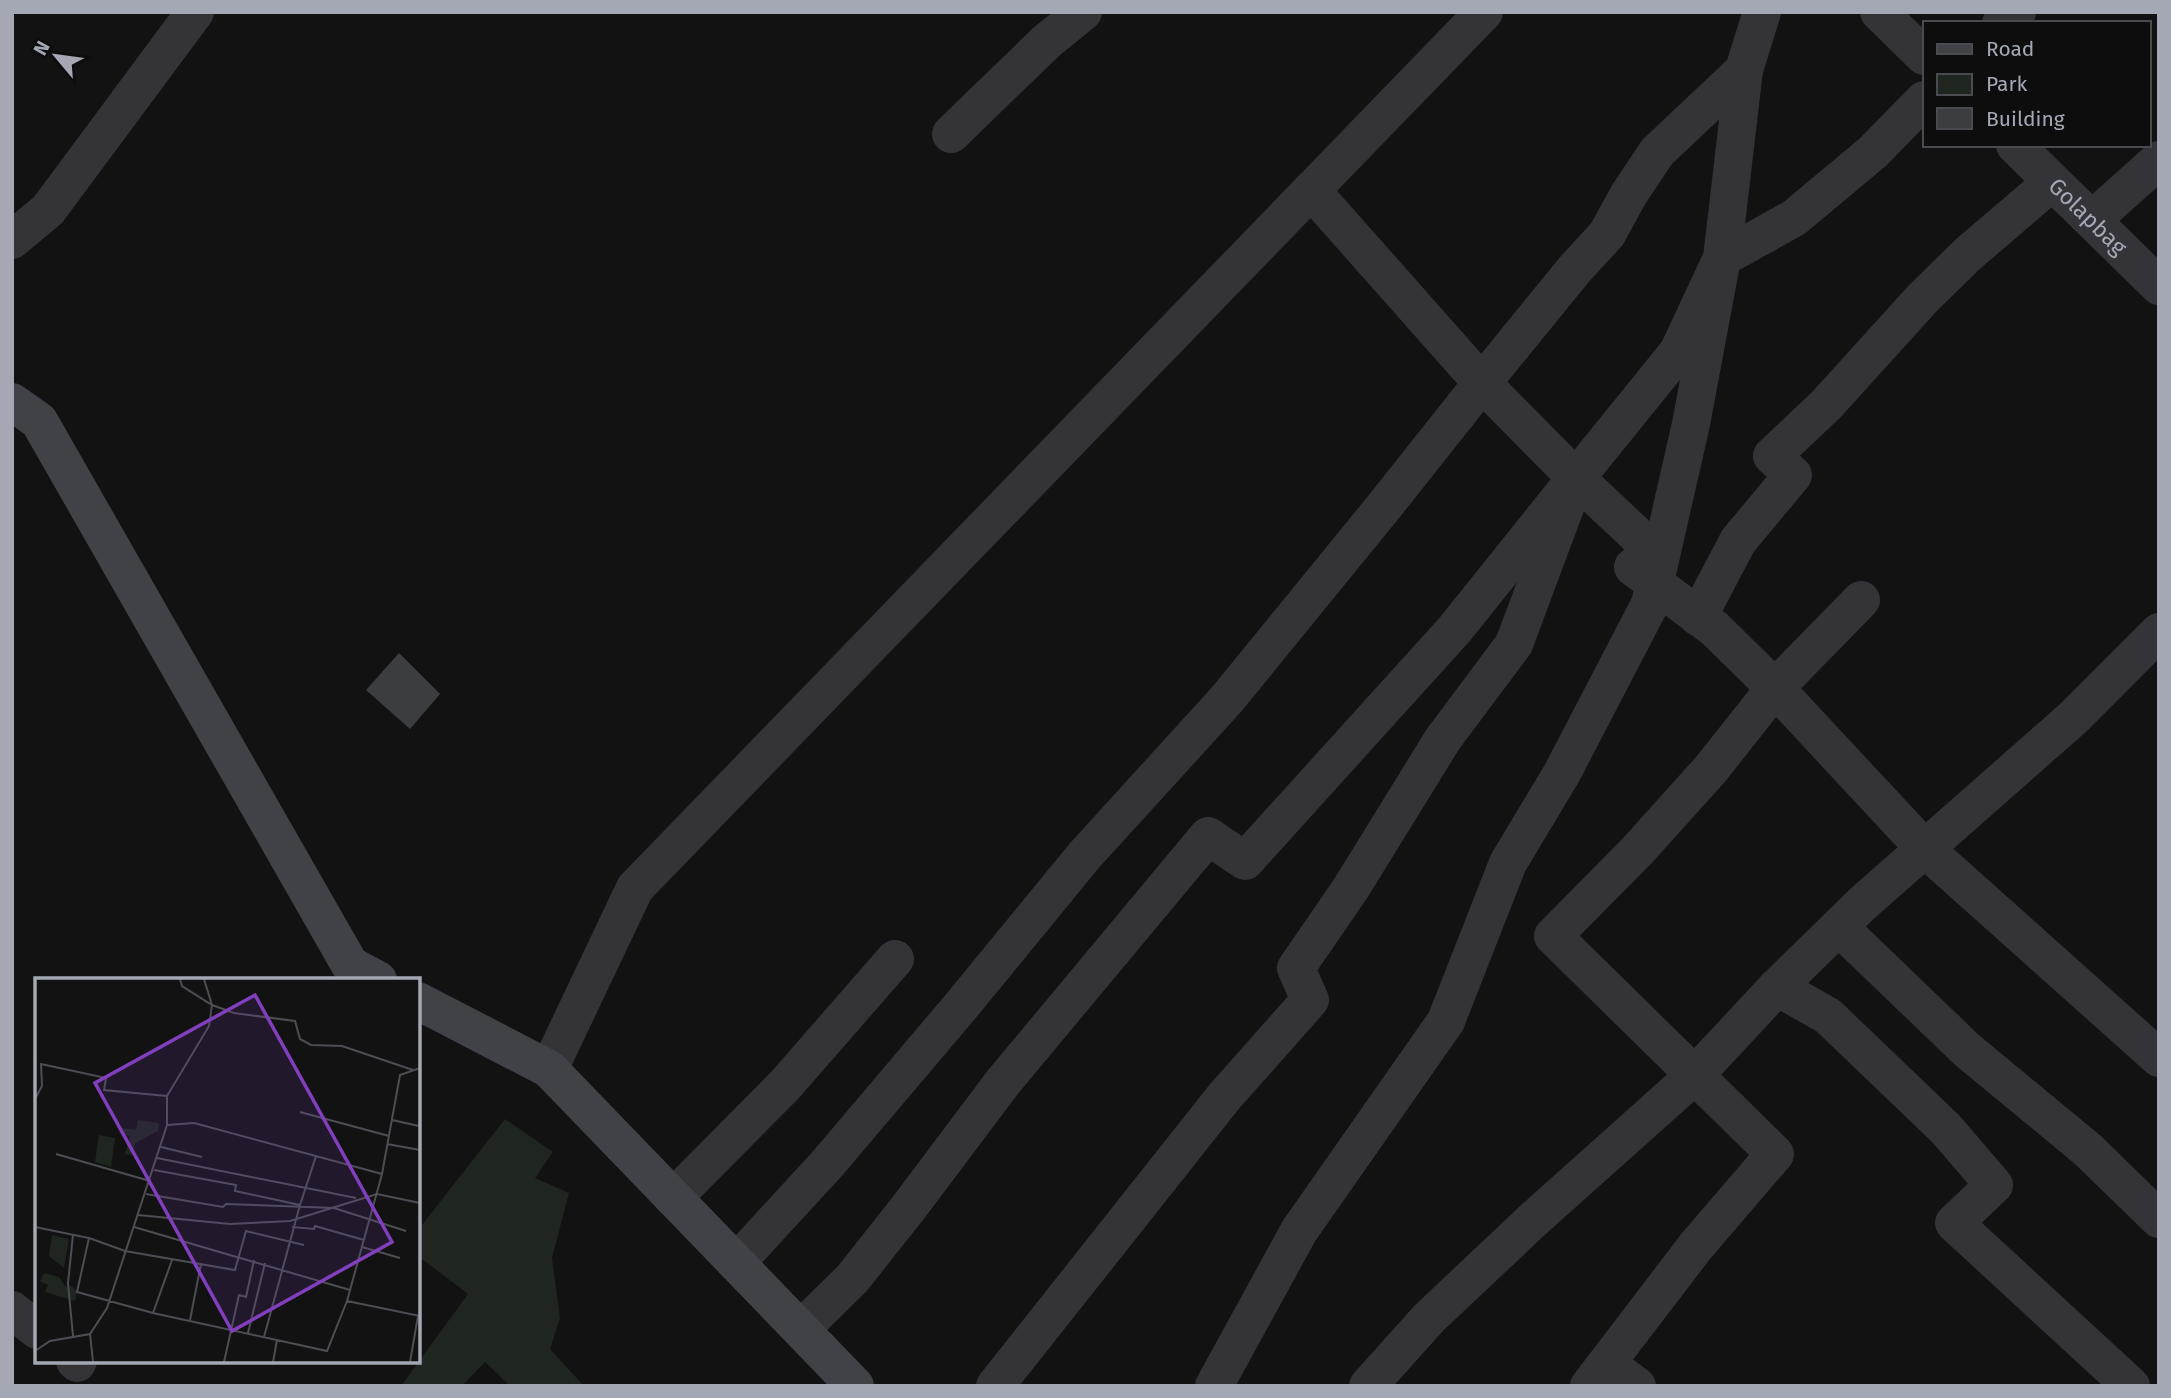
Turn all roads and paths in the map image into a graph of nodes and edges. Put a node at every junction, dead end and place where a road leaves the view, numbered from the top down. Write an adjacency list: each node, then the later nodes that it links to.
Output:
1 (195, 12): 15 (street)
2 (1083, 12): 9 (street)
3 (1484, 12): 13 (street)
4 (1762, 12): 7 (street)
5 (1879, 12): 6 (street)
6 (1923, 55)
7 (1744, 70): 16 (street); 18 (street)
8 (1923, 101): 16 (street)
9 (951, 134)
10 (2017, 147): 12 (street, Golapbag)
11 (2159, 160): 14 (street)
12 (2052, 182): 14 (street, Golapbag); 23 (street)
13 (1311, 190): 18 (street); 33 (street)
14 (2092, 220): 17 (street, Golapbag)
15 (12, 240)
16 (1722, 258): 20 (street); 21 (street)
17 (2159, 286)
18 (1482, 383): 20 (street); 37 (street)
19 (12, 401): 29 (street)
20 (1576, 478): 21 (street); 40 (street); 43 (street)
21 (1655, 585): 23 (street); 44 (street)
22 (1861, 600): 25 (street)
23 (1698, 617): 25 (street)
24 (2159, 632): 26 (street)
25 (1775, 688): 26 (street); 34 (street)
26 (1924, 848): 27 (street); 32 (street)
27 (1839, 927): 30 (street); 36 (street)
28 (895, 959): 35 (street)
29 (356, 975)
30 (1777, 987): 34 (street); 47 (street)
31 (420, 1002): 33 (street)
32 (2159, 1058)
33 (549, 1069): 35 (street)
34 (1695, 1075): 41 (street); 45 (street)
35 (673, 1198): 37 (street)
36 (2159, 1219)
37 (736, 1263): 40 (street)
38 (12, 1310): 39 (street)
39 (35, 1328)
40 (801, 1329): 42 (street)
41 (1598, 1375): 46 (street)
42 (855, 1386)
43 (995, 1386)
44 (1214, 1386)
45 (1368, 1386)
46 (1637, 1386)
47 (2131, 1386)

